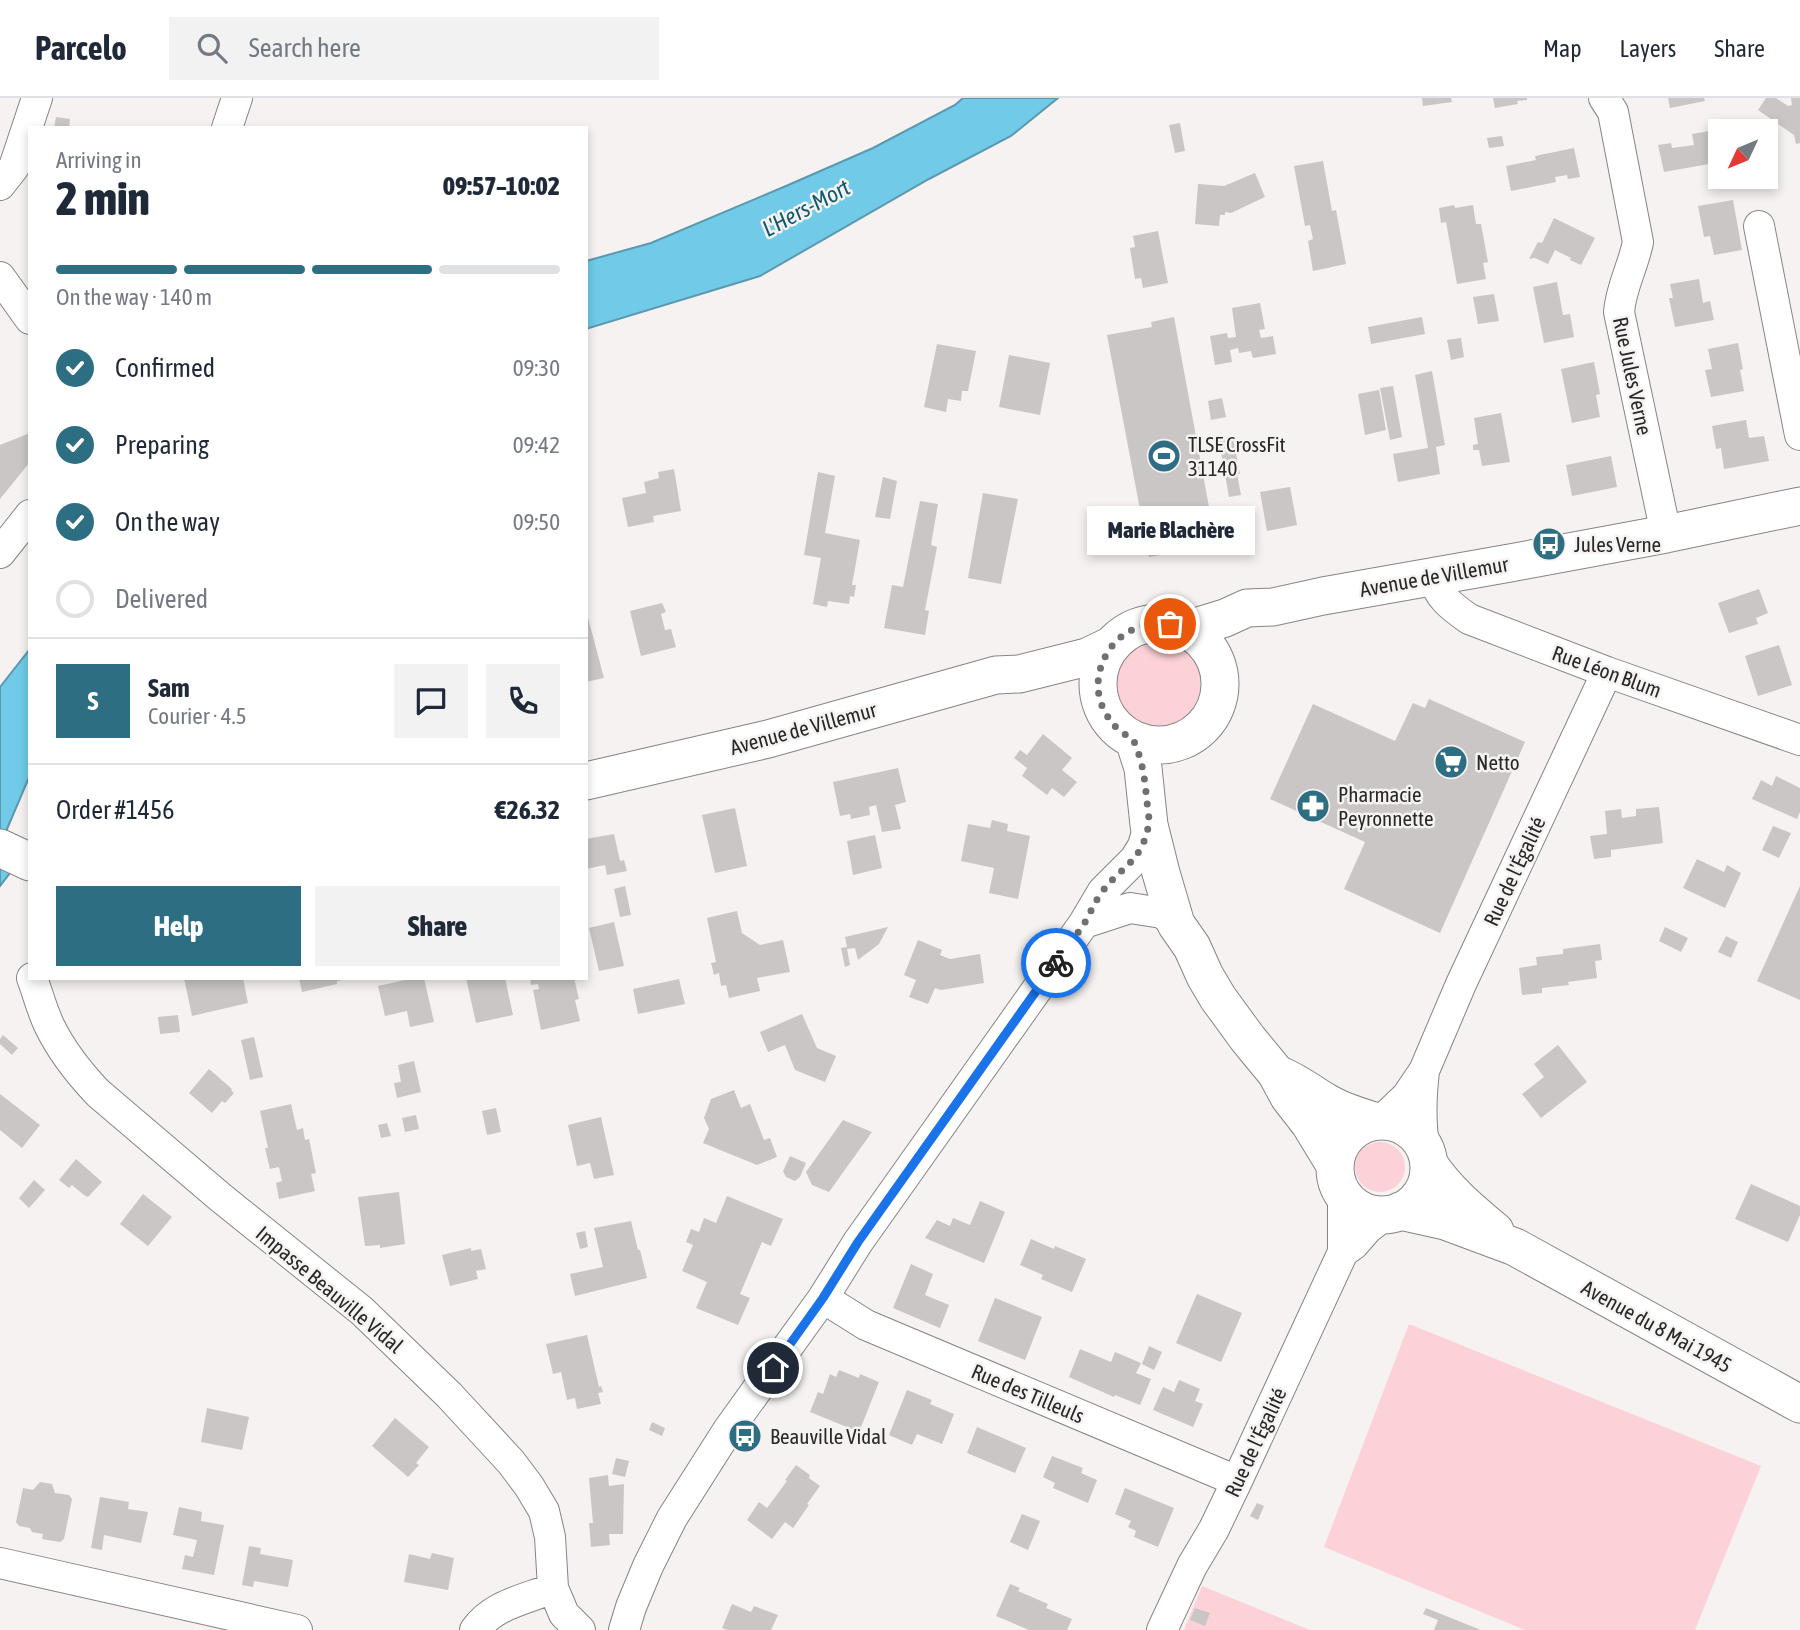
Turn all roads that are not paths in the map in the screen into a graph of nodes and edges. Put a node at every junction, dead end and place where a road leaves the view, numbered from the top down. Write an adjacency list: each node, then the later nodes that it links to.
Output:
1 (37, 98): 5 (street)
2 (237, 98): 4 (street)
3 (1604, 98): 12 (street, Rue Jules Verne)
4 (228, 126)
5 (0, 185)
6 (1759, 226): 9 (street)
7 (0, 277): 8 (street)
8 (28, 316)
9 (1800, 435)
10 (1800, 506): 12 (main road, Avenue de Villemur)
11 (28, 518): 13 (street)
12 (1666, 534): 14 (main road, Avenue de Villemur)
13 (0, 553)
14 (1433, 576): 15 (main road, Avenue de Villemur); 18 (street, Rue Léon Blum)
15 (1273, 607): 16 (main road, Avenue de Villemur); 20 (main road)
16 (1186, 630): 17 (main road); 20 (main road)
17 (1112, 645): 19 (main road, Avenue de Villemur); 21 (main road)
18 (1607, 672): 24 (street, Rue Léon Blum); 32 (street, Rue de l'Égalité)
19 (1019, 674): 21 (main road, Avenue de Villemur); 25 (main road, Avenue de Villemur)
20 (1220, 685): 23 (main road)
21 (1102, 707): 22 (main road)
22 (1134, 740): 23 (main road); 26 (main road)
23 (1185, 740): 30 (main road)
24 (1800, 740)
25 (588, 781)
26 (1149, 825): 29 (street); 30 (main road)
27 (0, 848): 28 (main road)
28 (28, 861)
29 (1084, 923): 30 (street); 40 (street)
30 (1184, 936): 33 (main road)
31 (33, 980): 44 (street, Impasse Beauville Vidal)
32 (1424, 1071): 34 (street, Rue de l'Égalité); 35 (street, Rue de l'Égalité)
33 (1276, 1073): 34 (main road); 36 (main road)
34 (1377, 1121): 35 (main road); 36 (main road)
35 (1426, 1154): 37 (main road); 38 (main road, Avenue du 8 Mai 1945)
36 (1339, 1179): 37 (main road); 39 (street, Rue de l'Égalité)
37 (1393, 1213): 38 (main road, Avenue du 8 Mai 1945); 39 (street, Rue de l'Égalité)
38 (1515, 1247): 41 (main road, Avenue du 8 Mai 1945)
39 (1343, 1252): 42 (street, Rue de l'Égalité)
40 (823, 1298): 42 (street, Rue des Tilleuls); 48 (street)
41 (1800, 1404)
42 (1237, 1481): 49 (street, Rue de l'Égalité)
43 (0, 1563): 45 (street)
44 (553, 1588): 46 (street); 47 (street, Impasse Beauville Vidal)
45 (297, 1630)
46 (475, 1630)
47 (580, 1630)
48 (624, 1630)
49 (1162, 1630)

